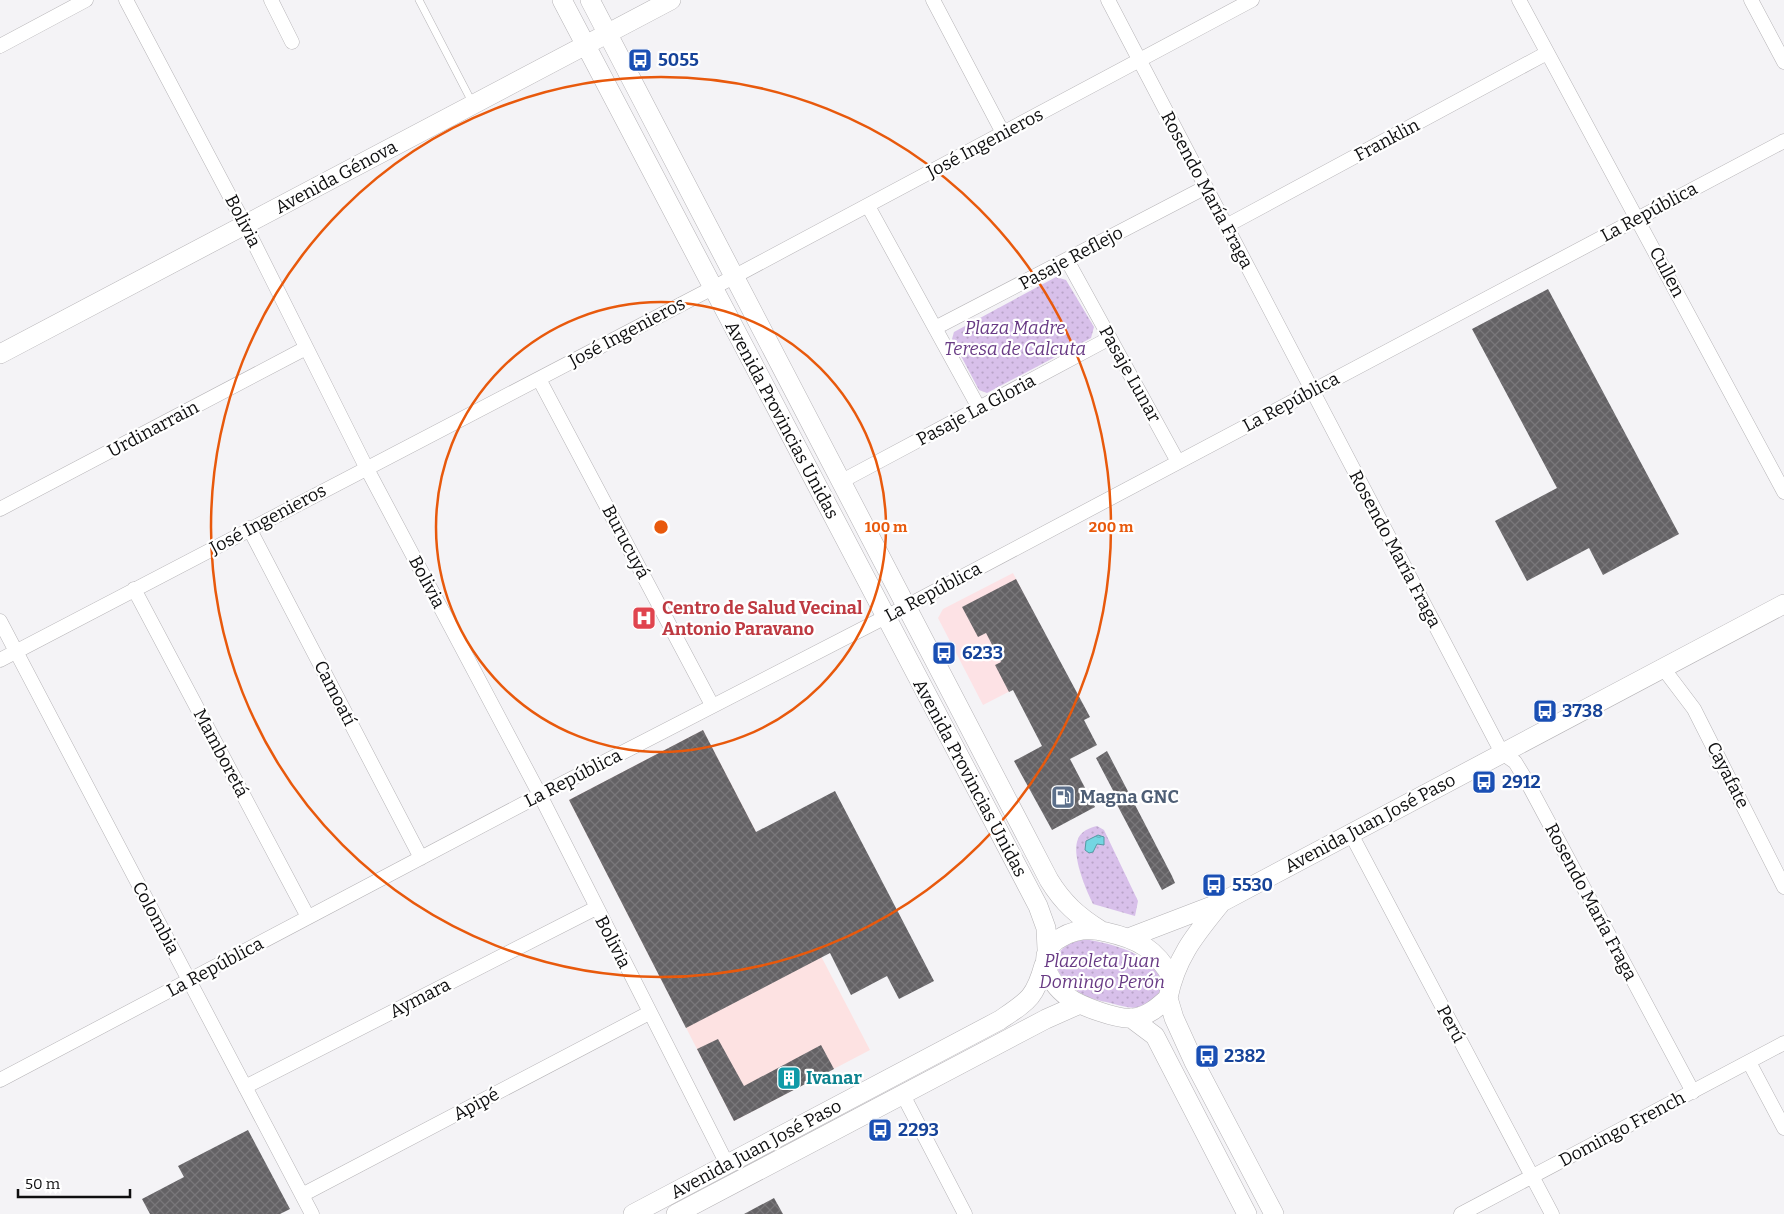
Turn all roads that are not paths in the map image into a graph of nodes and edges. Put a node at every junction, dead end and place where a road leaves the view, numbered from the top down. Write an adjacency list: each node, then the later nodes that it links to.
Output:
1 (86, 0): 15 (street)
2 (126, 0): 26 (street, Bolivia)
3 (272, 0): 14 (street)
4 (419, 0): 20 (lane)
5 (562, 0): 16 (main road, Avenida Provincias Unidas)
6 (590, 0): 13 (main road, Avenida Provincias Unidas)
7 (671, 0): 13 (main road, Avenida Génova)
8 (933, 0): 21 (street)
9 (1108, 0): 18 (street, Rosendo María Fraga)
10 (1252, 0): 18 (street, José Ingenieros)
11 (1519, 0): 17 (street, Cullen)
12 (1751, 0): 19 (street)
13 (608, 34): 16 (main road, Avenida Génova); 29 (main road, Avenida Provincias Unidas)
14 (292, 42)
15 (1, 43)
16 (586, 45): 20 (main road, Avenida Génova); 30 (main road, Avenida Provincias Unidas)
17 (1547, 53): 25 (street, Cullen); 27 (street, Franklin)
18 (1139, 60): 21 (street, José Ingenieros); 23 (street, Rosendo María Fraga)
19 (1784, 62)
20 (473, 105): 26 (main road, Avenida Génova)
21 (1003, 133): 24 (street, José Ingenieros)
22 (1784, 140): 25 (street, La República)
23 (1206, 187): 27 (street, Rosendo María Fraga); 28 (street, Pasaje Reflejo)
24 (868, 206): 29 (street, José Ingenieros); 31 (street)
25 (1638, 218): 36 (street, La República); 41 (street, Cullen)
26 (245, 225): 33 (street, Bolivia); 34 (main road, Avenida Génova)
27 (1226, 226): 36 (street, Rosendo María Fraga)
28 (1067, 260): 31 (street, Pasaje Reflejo); 32 (street, Pasaje Lunar)
29 (734, 277): 30 (street, José Ingenieros); 40 (main road, Avenida Provincias Unidas)
30 (712, 288): 35 (street, José Ingenieros); 47 (main road, Avenida Provincias Unidas)
31 (936, 328): 37 (street)
32 (1110, 338): 37 (street, Pasaje La Gloria); 38 (street, Pasaje Lunar)
33 (306, 348): 39 (street, Bolivia); 42 (street, Urdinarrain)
34 (0, 354)
35 (539, 379): 39 (street, José Ingenieros); 52 (street, Burucuyá)
36 (1312, 391): 38 (street, La República); 53 (street, Rosendo María Fraga)
37 (979, 408): 40 (street, Pasaje La Gloria)
38 (1178, 462): 46 (street, La República)
39 (366, 467): 43 (street, José Ingenieros); 54 (street, Bolivia)
40 (842, 481): 46 (main road, Avenida Provincias Unidas)
41 (1784, 492)
42 (0, 509)
43 (249, 528): 44 (street, José Ingenieros); 56 (street, Camoatí)
44 (134, 589): 49 (street, José Ingenieros); 60 (street, Mamboretá)
45 (1784, 604): 51 (main road, Avenida Juan José Paso)
46 (907, 606): 47 (street, La República); 61 (main road, Avenida Provincias Unidas)
47 (885, 617): 52 (street, La República); 63 (main road, Avenida Provincias Unidas)
48 (0, 621): 49 (street, Colombia)
49 (16, 652): 50 (street, José Ingenieros); 65 (street, Colombia)
50 (0, 660)
51 (1663, 668): 53 (main road, Avenida Juan José Paso); 57 (street, Cayafate)
52 (712, 705): 54 (street, La República)
53 (1502, 753): 55 (main road, Avenida Juan José Paso); 74 (street, Rosendo María Fraga)
54 (540, 795): 56 (street, La República); 59 (street, Bolivia)
55 (1351, 834): 58 (main road, Avenida Juan José Paso); 78 (street, Perú)
56 (421, 858): 60 (street, La República)
57 (1784, 887)
58 (1222, 902): 62 (main road, Avenida Juan José Paso); 64 (main road, Avenida Juan José Paso)
59 (596, 908): 68 (street, Bolivia); 73 (street, Aymara)
60 (308, 918): 65 (street, La República)
61 (1100, 930): 62 (main road); 63 (main road)
62 (1128, 938): 64 (main road)
63 (1045, 957): 67 (main road); 77 (main road, Avenida Juan José Paso)
64 (1172, 978): 66 (main road)
65 (189, 980): 72 (street, La República); 73 (street, Colombia)
66 (1168, 998): 69 (main road); 86 (main road)
67 (1080, 1004): 69 (main road); 75 (main road, Avenida Juan José Paso)
68 (649, 1012): 77 (street, Bolivia); 80 (street, Apipé)
69 (1131, 1018): 85 (main road)
70 (1784, 1043): 71 (street, Domingo French)
71 (1749, 1062): 74 (street, Domingo French); 76 (street)
72 (0, 1080)
73 (246, 1087): 80 (street, Colombia)
74 (1693, 1092): 78 (street, Domingo French)
75 (903, 1095): 81 (main road, Avenida Juan José Paso); 84 (street)
76 (1784, 1128)
77 (727, 1164): 79 (main road, Avenida Juan José Paso)
78 (1532, 1176): 87 (street, Domingo French); 88 (street, Perú)
79 (688, 1185): 81 (street); 83 (main road, Avenida Juan José Paso)
80 (302, 1195): 82 (street, Colombia)
81 (685, 1212)
82 (312, 1214)
83 (633, 1214)
84 (965, 1214)
85 (1247, 1214)
86 (1274, 1214)
87 (1460, 1214)
88 (1552, 1214)

